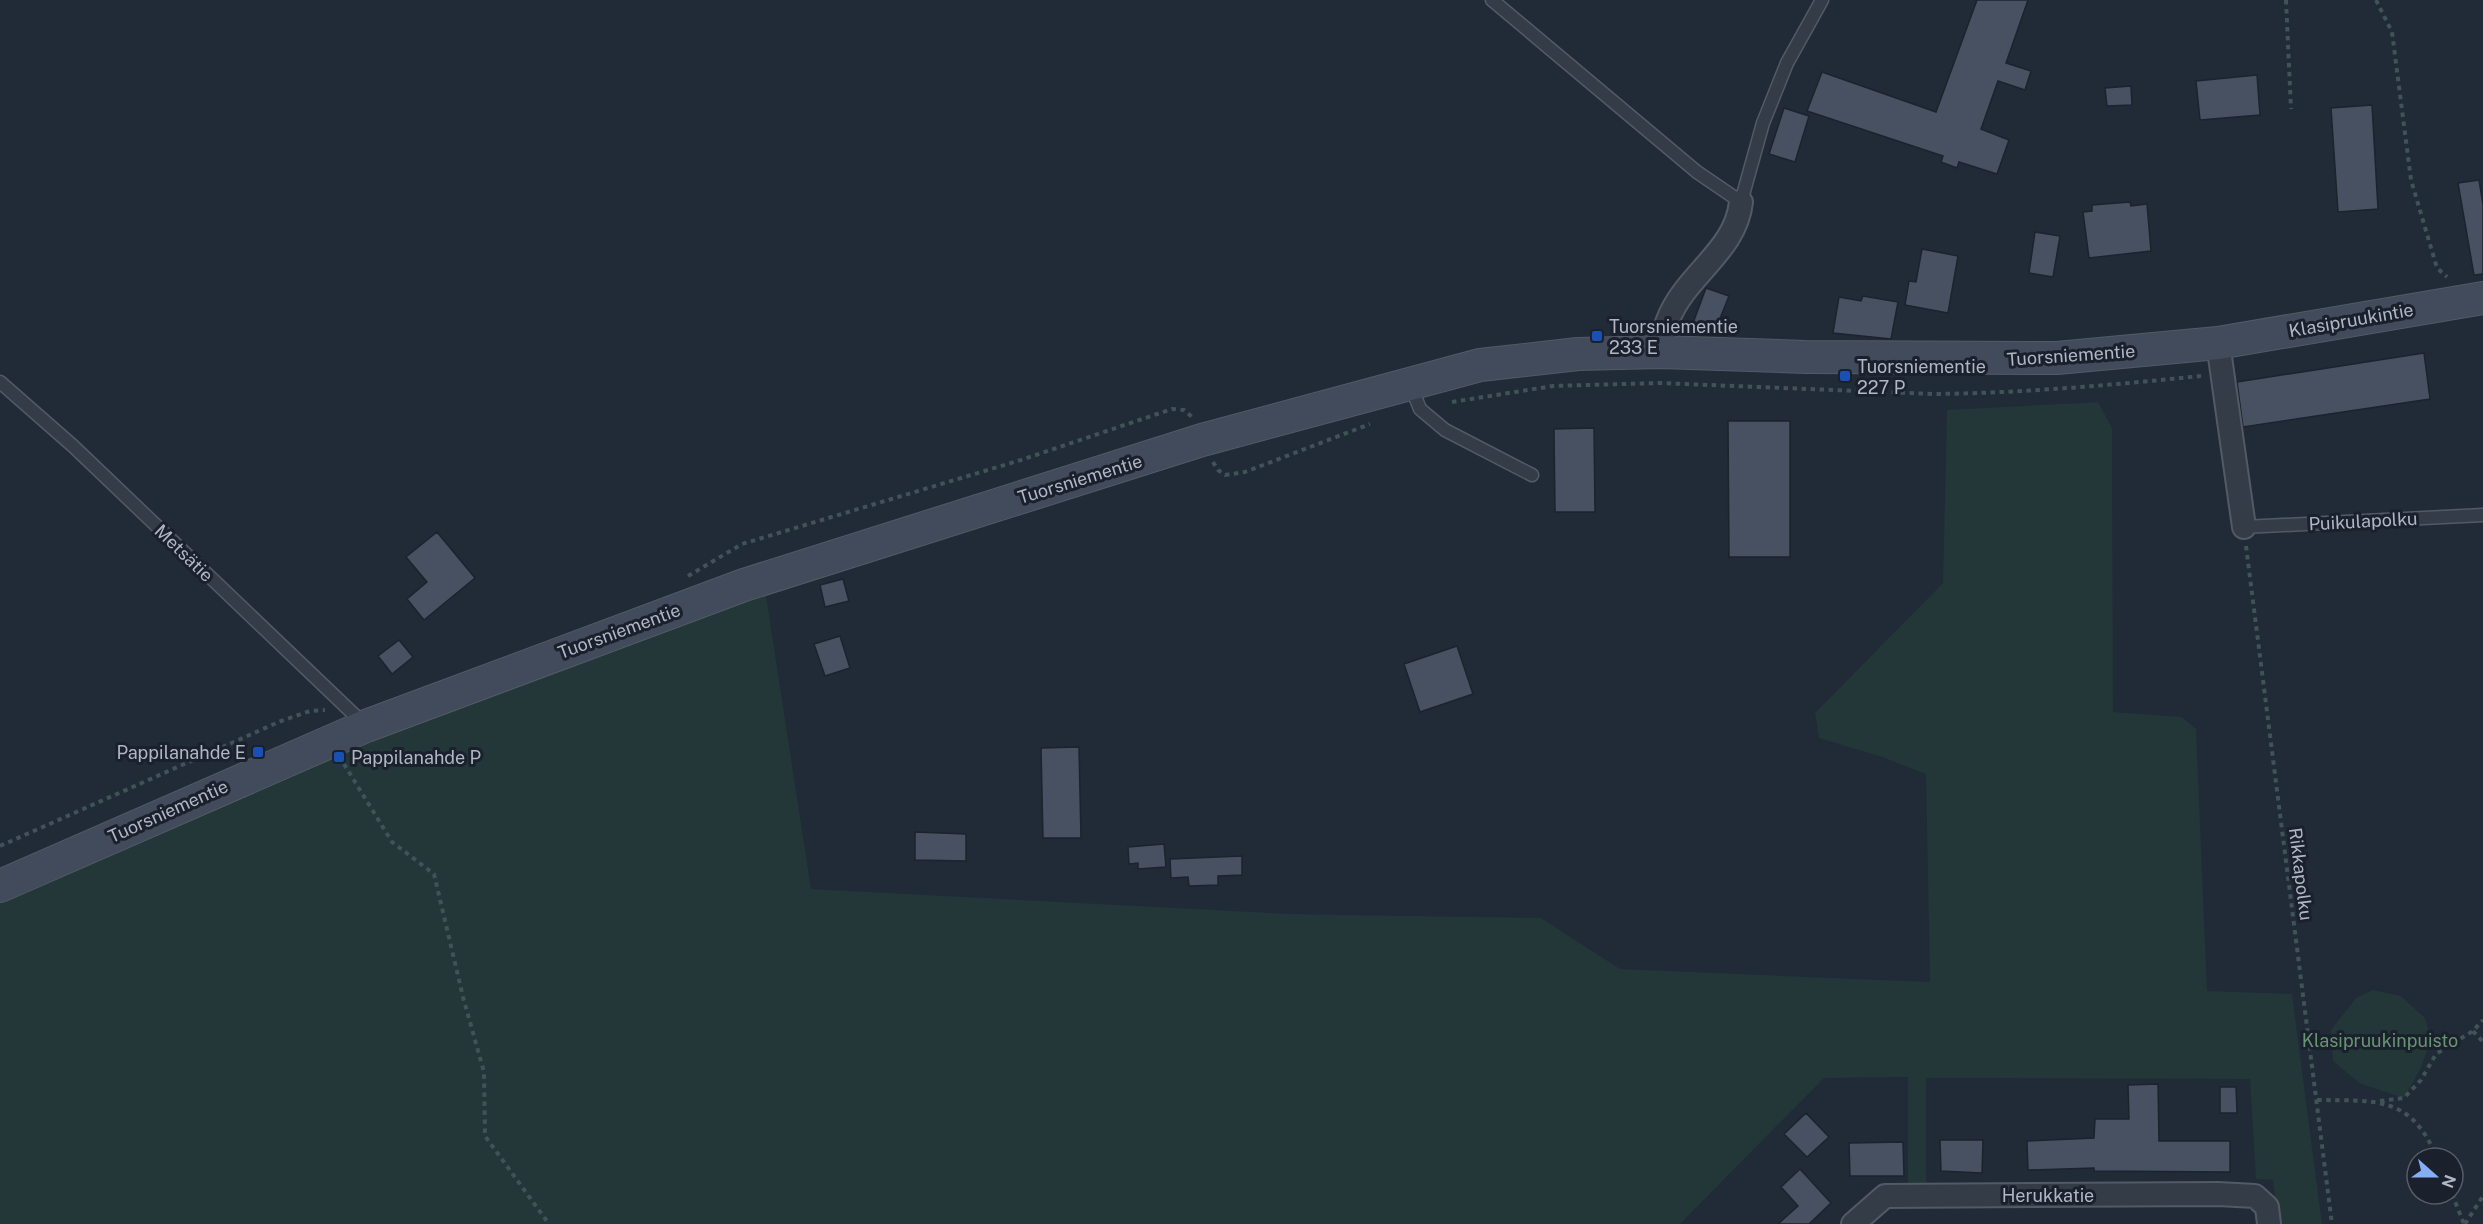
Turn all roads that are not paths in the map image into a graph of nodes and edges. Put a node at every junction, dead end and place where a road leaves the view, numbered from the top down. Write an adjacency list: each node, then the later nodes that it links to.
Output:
1 (1492, 0): 3 (lane)
2 (1822, 0): 3 (lane)
3 (1741, 202): 5 (street)
4 (2477, 299): 6 (main road, Klasipruukintie)
5 (1661, 352): 6 (main road, Tuorsniementie); 8 (main road, Tuorsniementie)
6 (2220, 358): 11 (street)
7 (0, 382): 12 (lane, Metsätie)
8 (1415, 396): 9 (lane); 12 (main road, Tuorsniementie)
9 (1532, 475)
10 (2483, 515): 11 (lane, Puikulapolku)
11 (2244, 527)
12 (356, 717): 13 (main road, Tuorsniementie)
13 (0, 886)
14 (1853, 1224): 15 (street, Herukkatie)
15 (2269, 1224)

